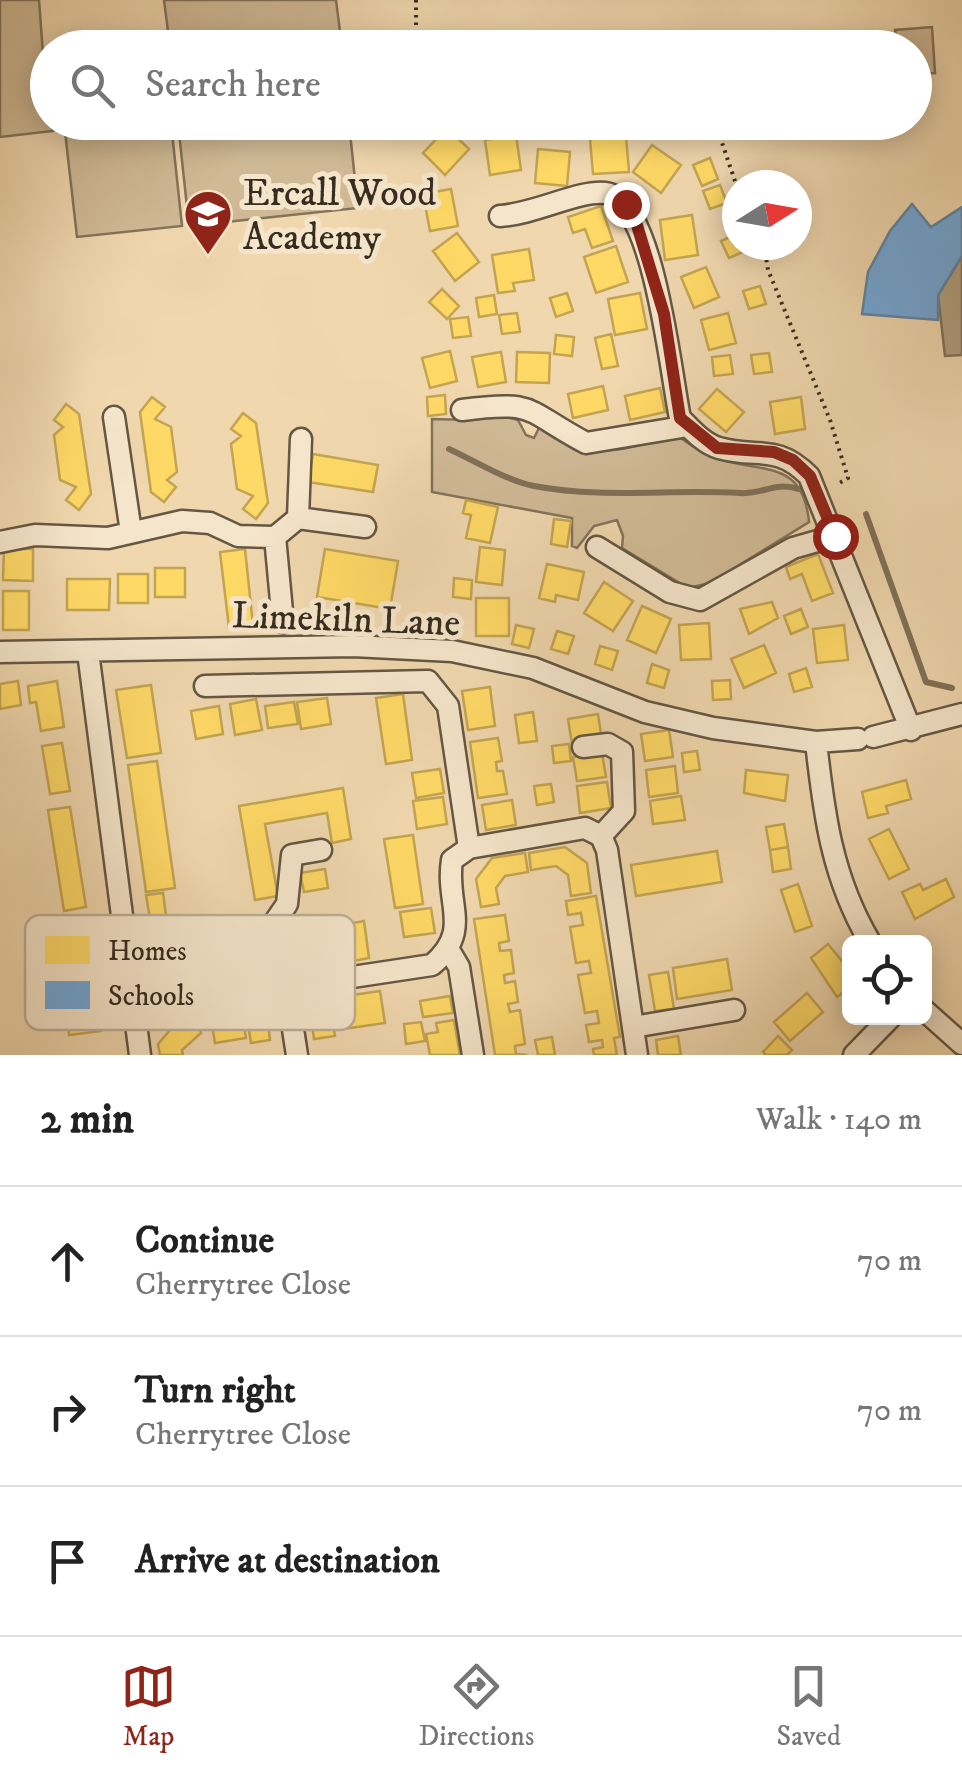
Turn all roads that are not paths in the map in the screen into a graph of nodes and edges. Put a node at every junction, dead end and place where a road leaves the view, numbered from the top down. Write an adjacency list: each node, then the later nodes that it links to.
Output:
1 (500, 216): 4 (street)
2 (462, 410): 4 (street)
3 (114, 417): 8 (street)
4 (688, 426): 9 (street)
5 (301, 439): 6 (street)
6 (298, 518): 7 (street); 10 (street)
7 (366, 528)
8 (131, 532): 10 (street); 11 (street)
9 (835, 536): 12 (street); 18 (street)
10 (275, 537): 13 (street)
11 (0, 542)
12 (598, 547)
13 (283, 622)
14 (0, 652): 15 (street, Limekiln Lane)
15 (88, 652): 19 (street, Limekiln Lane); 24 (street)
16 (205, 686): 22 (street)
17 (962, 714): 18 (street, Limekiln Lane)
18 (911, 730): 19 (street, Limekiln Lane)
19 (816, 742): 26 (street)
20 (583, 747): 21 (street)
21 (602, 836): 22 (street); 32 (street)
22 (469, 848): 27 (street)
23 (321, 850): 25 (street)
24 (123, 915)
25 (279, 915)
26 (866, 935)
27 (449, 950): 28 (street); 38 (street)
28 (355, 978)
29 (734, 1010): 32 (street)
30 (932, 1017): 35 (street)
31 (883, 1025): 40 (street)
32 (633, 1027): 39 (street)
33 (137, 1030): 36 (street)
34 (294, 1030): 37 (street)
35 (962, 1044)
36 (140, 1055)
37 (298, 1055)
38 (473, 1055)
39 (637, 1055)
40 (854, 1055)

